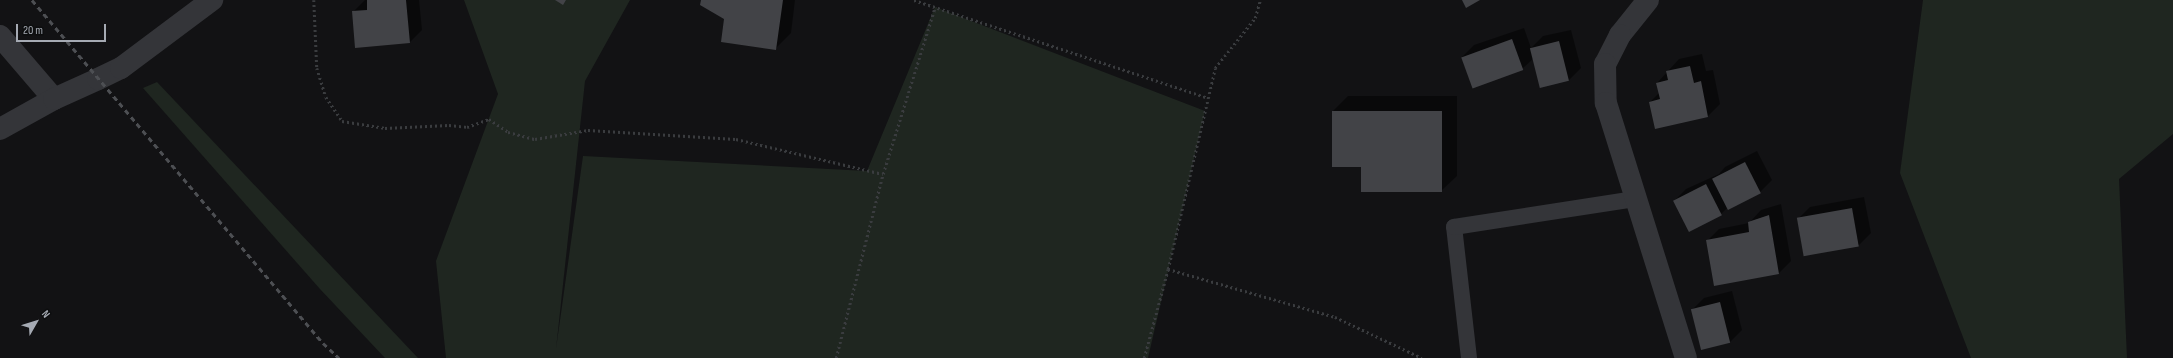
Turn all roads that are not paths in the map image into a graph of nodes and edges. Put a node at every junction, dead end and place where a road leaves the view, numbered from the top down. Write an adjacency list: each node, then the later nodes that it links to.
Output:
1 (212, 0): 4 (street)
2 (1648, 0): 6 (street)
3 (0, 36): 4 (street)
4 (54, 99): 5 (street)
5 (0, 129)
6 (1635, 199): 7 (lane); 8 (street)
7 (1469, 358)
8 (1686, 358)

